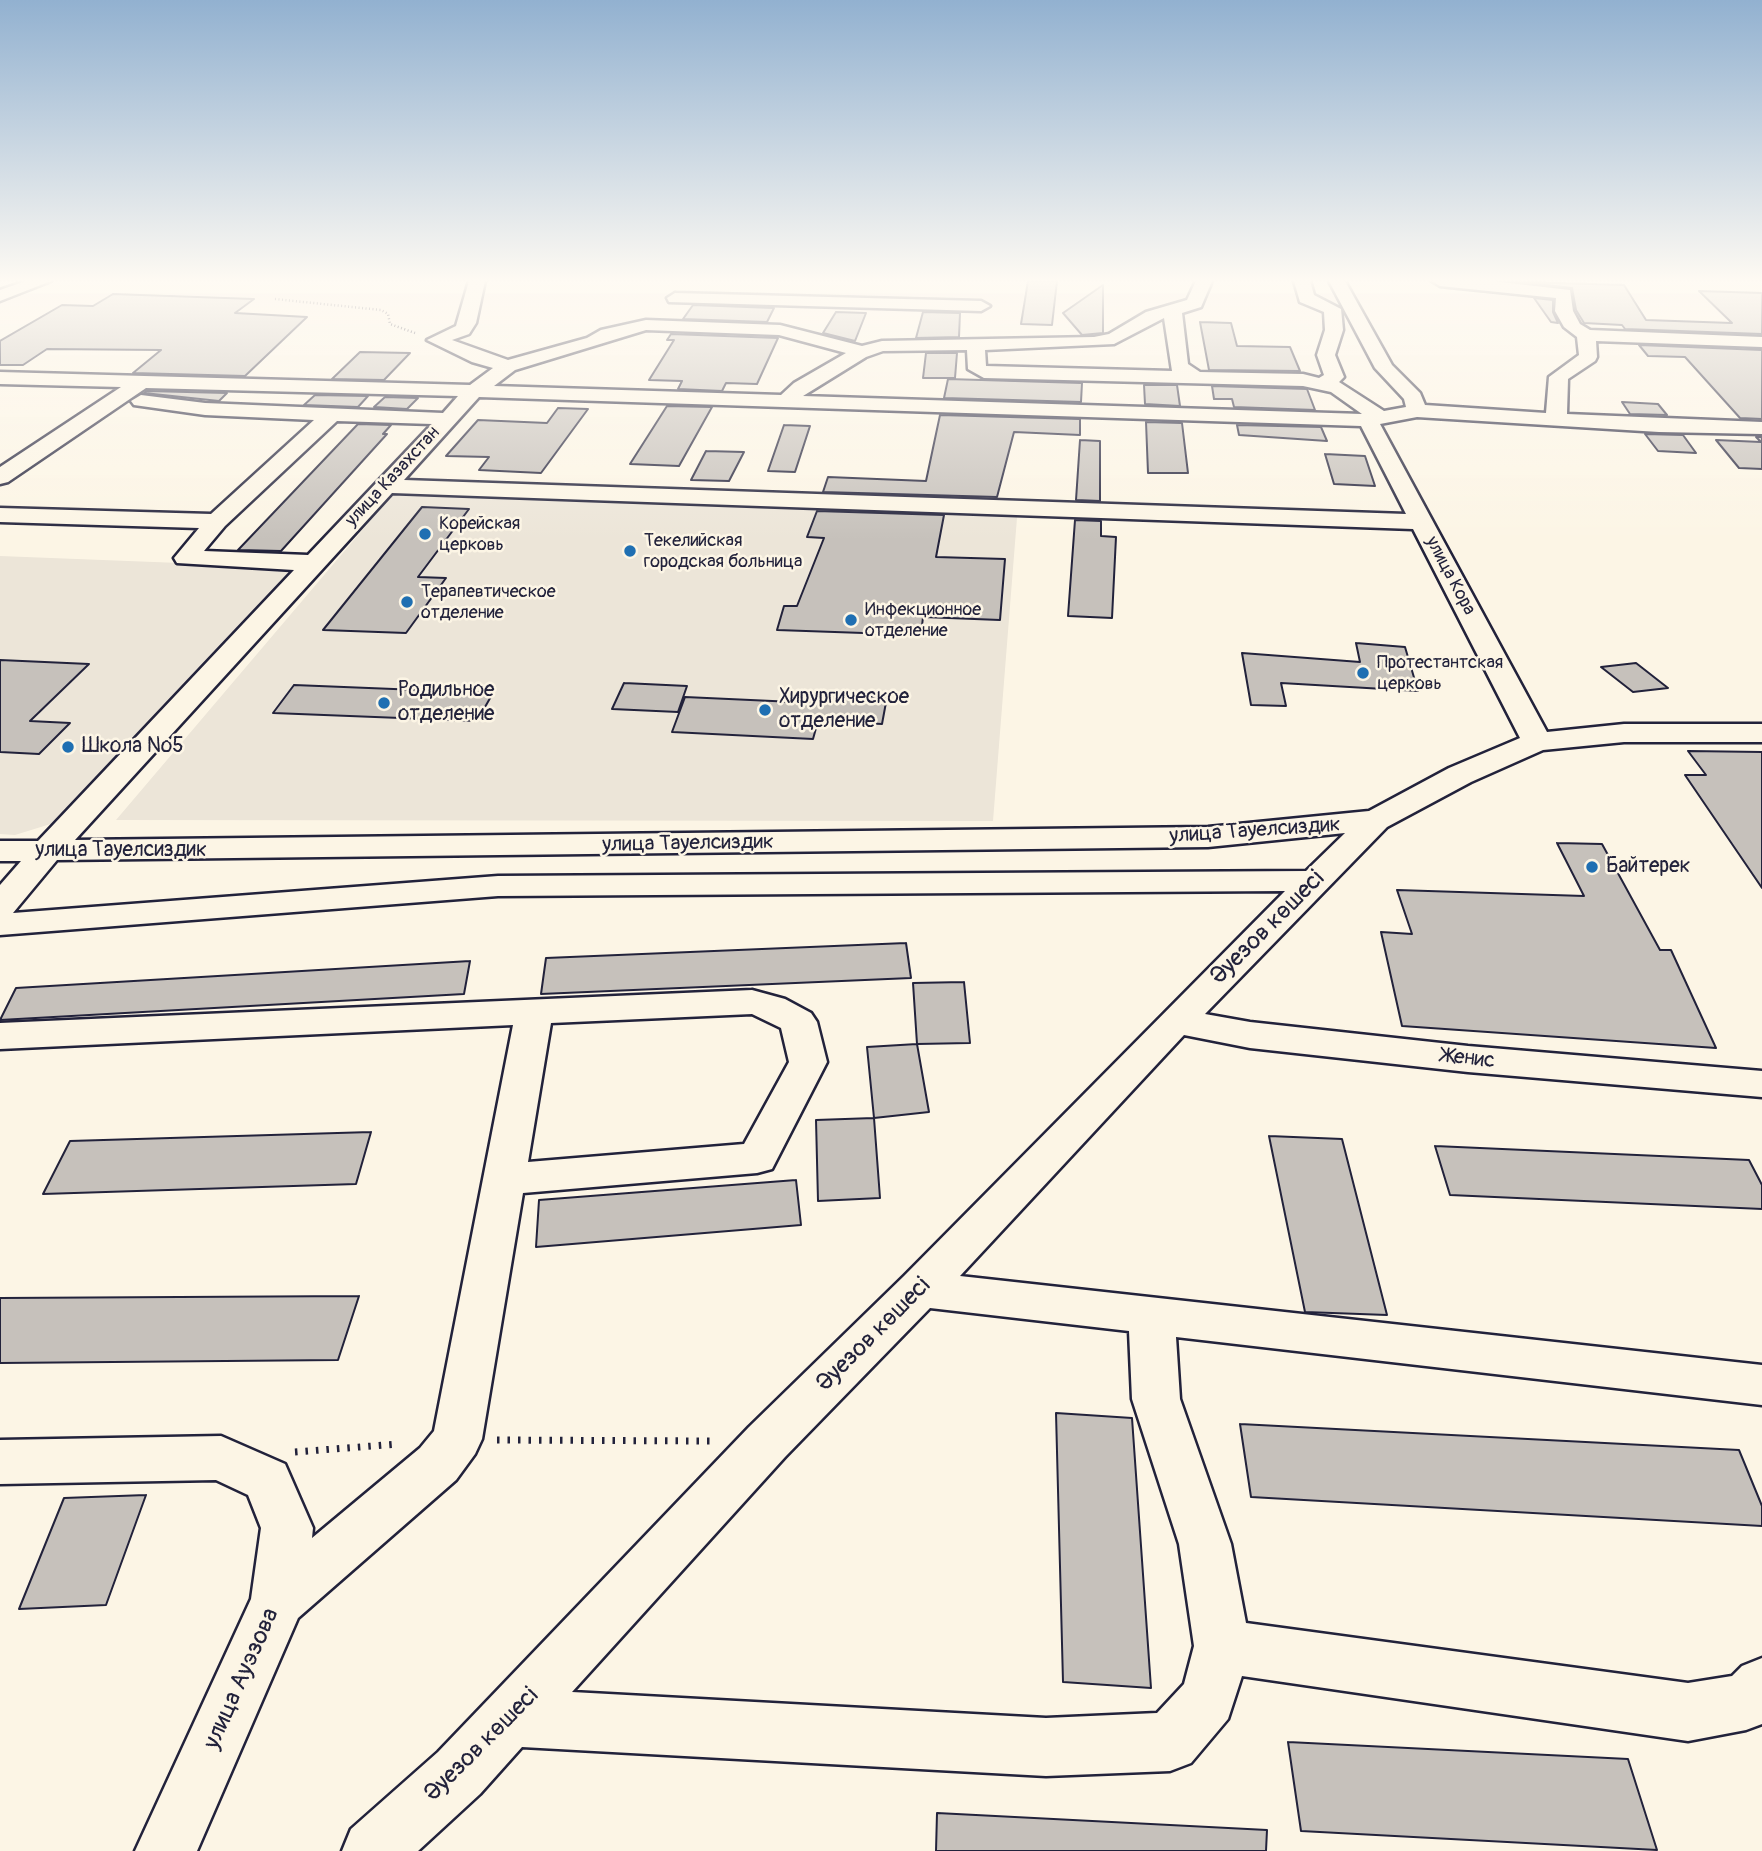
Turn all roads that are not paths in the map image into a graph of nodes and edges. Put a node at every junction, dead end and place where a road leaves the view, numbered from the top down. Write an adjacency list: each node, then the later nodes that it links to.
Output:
1 (506, 367): 12 (street, улица Казахстан)
2 (836, 367): 13 (street)
3 (976, 367): 9 (street)
4 (1181, 367): 9 (street)
5 (1331, 367): 10 (street)
6 (1384, 367): 14 (street)
7 (1573, 367): 18 (street)
8 (0, 378): 11 (street)
9 (1199, 379): 10 (street)
10 (1324, 383): 17 (street)
11 (134, 387): 12 (street); 15 (street); 20 (street)
12 (474, 391): 13 (street); 16 (street, улица Казахстан)
13 (787, 400): 17 (street)
14 (1417, 411): 17 (street); 18 (street)
15 (331, 415): 16 (street); 23 (street)
16 (448, 419): 21 (street, улица Казахстан)
17 (1369, 419): 24 (street, улица Кора)
18 (1556, 420): 19 (street)
19 (1762, 428)
20 (0, 477)
21 (386, 486): 24 (street); 25 (street, улица Казахстан)
22 (0, 515): 23 (street)
23 (217, 521): 25 (street)
24 (1422, 522): 27 (street, улица Кора)
25 (314, 563): 30 (street, улица Казахстан)
26 (1762, 733): 27 (street)
27 (1537, 742): 28 (street)
28 (1376, 820): 30 (street, улица Тауелсиздик); 31 (street, Әуезов көшесі)
29 (0, 851): 30 (street, улица Тауелсиздик)
30 (46, 852): 32 (street, улица Казахстан)
31 (1315, 881): 33 (street, улица Тауелсиздик); 35 (street, Әуезов көшесі)
32 (0, 906)
33 (0, 924)
34 (534, 1012): 36 (street); 38 (street); 38 (street)
35 (1176, 1021): 37 (street, Женис); 39 (street, Әуезов көшесі)
36 (0, 1036)
37 (1758, 1090)
38 (505, 1179): 43 (street)
39 (920, 1289): 40 (street); 46 (street, Әуезов көшесі)
40 (1152, 1315): 41 (street); 44 (street)
41 (1762, 1385)
42 (0, 1462): 43 (street, улица Ауэзова)
43 (278, 1600): 47 (street, улица Ауэзова)
44 (1222, 1646): 45 (street); 46 (street)
45 (1762, 1686)
46 (512, 1717): 48 (street, Әуезов көшесі)
47 (166, 1851)
48 (373, 1851)

